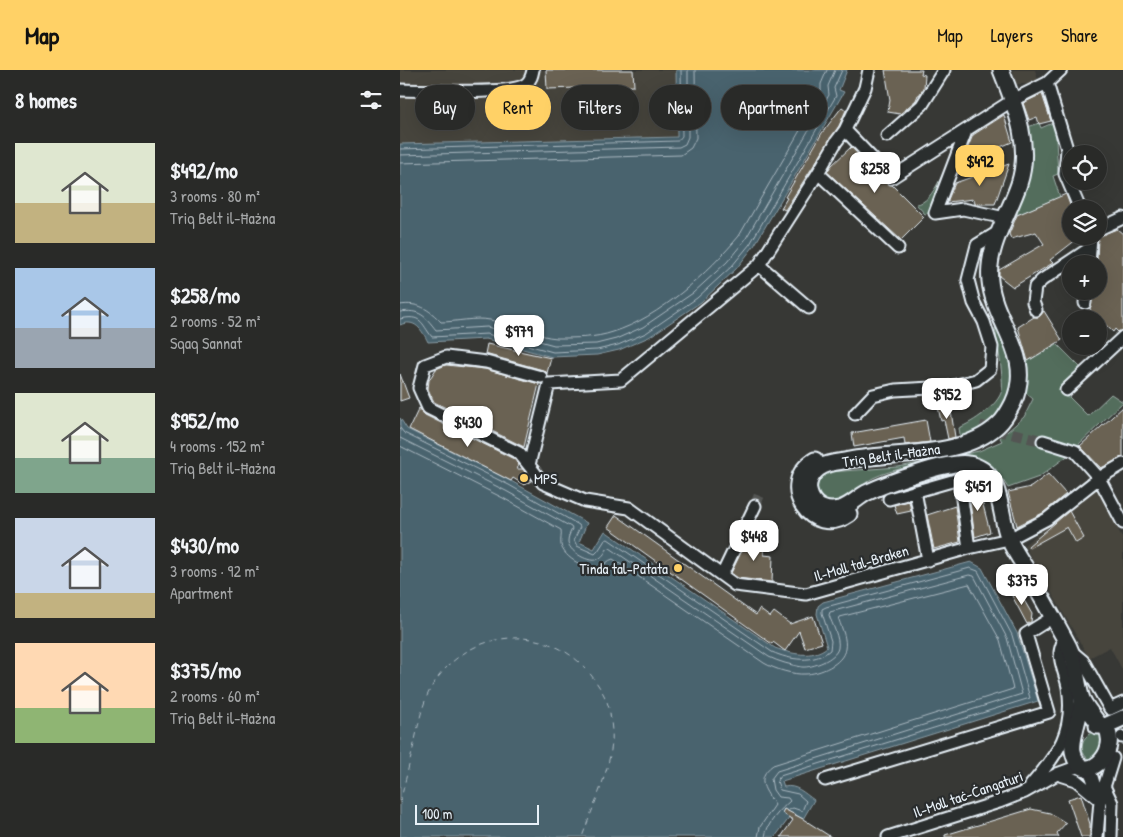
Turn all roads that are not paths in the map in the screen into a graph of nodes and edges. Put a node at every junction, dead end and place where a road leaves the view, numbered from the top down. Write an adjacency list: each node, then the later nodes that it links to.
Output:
1 (533, 70): 7 (street)
2 (869, 70): 9 (street)
3 (944, 70): 11 (street)
4 (1002, 70): 8 (main road, Triq Belt il-Ħażna)
5 (1061, 70): 6 (street)
6 (1047, 84): 8 (street); 13 (street)
7 (400, 90)
8 (1013, 100): 10 (street); 15 (main road, Triq Belt il-Ħażna)
9 (845, 130): 10 (street); 12 (street)
10 (966, 130): 15 (street)
11 (887, 136)
12 (818, 173): 18 (street); 19 (street)
13 (1076, 200)
14 (1123, 218): 16 (street)
15 (1002, 225): 27 (street); 36 (main road, Triq Belt il-Ħażna)
16 (1107, 225)
17 (1087, 245): 23 (street)
18 (898, 248)
19 (759, 265): 22 (street); 29 (street)
20 (1085, 300): 21 (street)
21 (1085, 303)
22 (808, 308)
23 (1036, 310)
24 (1123, 337): 26 (street)
25 (541, 377): 29 (street, Il-Moll tal-Braken)
26 (1066, 390)
27 (855, 414)
28 (1043, 441): 31 (street)
29 (528, 464): 39 (street, Il-Moll tal-Braken)
30 (1123, 464): 31 (street, Il-Moll tal-Braken)
31 (1099, 478): 35 (street); 36 (street, Il-Moll tal-Braken)
32 (915, 492): 33 (street); 37 (street); 38 (street)
33 (889, 500)
34 (756, 506): 39 (street)
35 (1123, 523)
36 (1008, 539): 37 (street, Il-Moll tal-Braken); 40 (main road, Triq Belt il-Ħażna)
37 (969, 548): 38 (street, Il-Moll tal-Braken)
38 (928, 560): 39 (street, Il-Moll tal-Braken)
39 (722, 576)
40 (1053, 617): 41 (main road, Triq Belt il-Ħażna); 50 (street)
41 (1067, 644): 42 (main road, Triq Belt il-Ħażna); 43 (street); 52 (street)
42 (1083, 701): 45 (main road); 46 (main road)
43 (1123, 704)
44 (1123, 718): 45 (main road)
45 (1103, 726): 46 (main road); 47 (main road)
46 (1074, 742): 48 (main road); 49 (street)
47 (1120, 743): 48 (main road); 51 (street)
48 (1084, 766): 49 (street, Il-Moll taċ-Ċangaturi); 53 (street)
49 (1057, 774): 52 (street, Il-Moll taċ-Ċangaturi); 53 (street)
50 (826, 780)
51 (1104, 786): 53 (street); 56 (street)
52 (1025, 792): 54 (street, Il-Moll taċ-Ċangaturi)
53 (1100, 800): 55 (street)
54 (888, 837)
55 (1097, 837)
56 (1111, 837)

